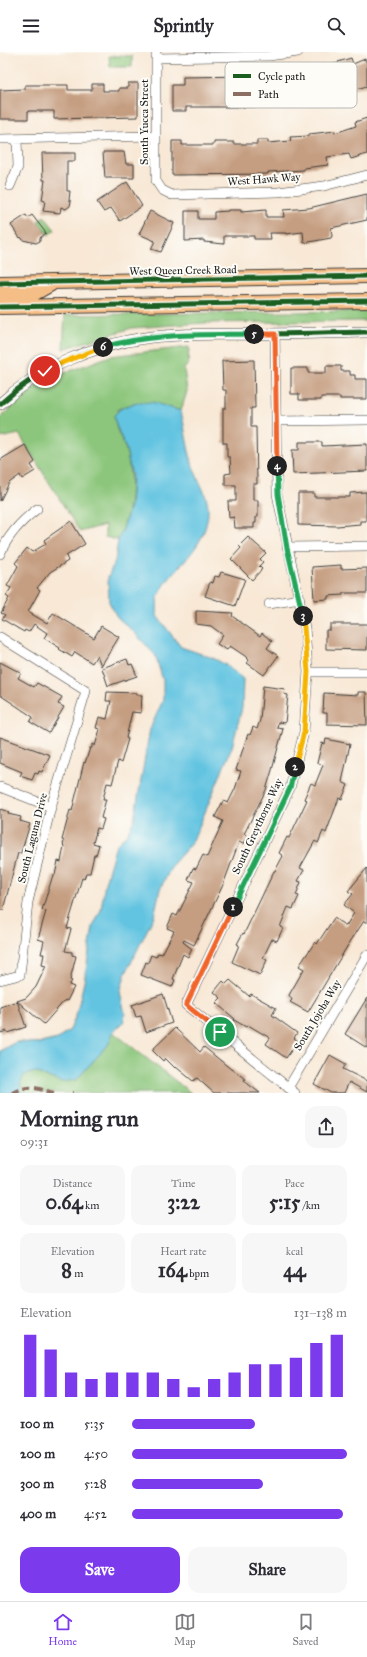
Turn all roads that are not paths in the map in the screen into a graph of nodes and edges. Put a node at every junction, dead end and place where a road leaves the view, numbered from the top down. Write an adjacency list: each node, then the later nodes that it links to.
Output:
1 (298, 52): 2 (street)
2 (156, 55): 3 (street, South Yucca Street)
3 (156, 136): 5 (street); 8 (street, South Yucca Street)
4 (0, 139): 5 (street)
5 (18, 139): 7 (street)
6 (367, 175): 8 (street, West Hawk Way)
7 (10, 186)
8 (162, 190)
9 (367, 276): 10 (main road, West Queen Creek Road)
10 (53, 282): 11 (main road, West Queen Creek Road); 12 (main road)
11 (0, 283)
12 (0, 294)
13 (367, 301): 14 (main road)
14 (0, 307)
15 (367, 332): 16 (street)
16 (275, 334): 17 (street); 19 (street, South Greythorne Way)
17 (0, 404)
18 (367, 420): 19 (street)
19 (276, 421): 22 (street, South Greythorne Way)
20 (37, 509): 23 (street)
21 (367, 546): 22 (street)
22 (287, 548): 24 (street, South Greythorne Way)
23 (0, 554)
24 (300, 599): 25 (street); 27 (street, South Greythorne Way)
25 (268, 604)
26 (0, 637): 30 (street, South Laguna Drive)
27 (308, 672): 28 (street); 33 (street, South Greythorne Way)
28 (367, 672)
29 (0, 787): 30 (street)
30 (51, 807): 32 (street, South Laguna Drive)
31 (367, 956): 33 (street, South Jojoba Way)
32 (0, 980)
33 (292, 1090)

